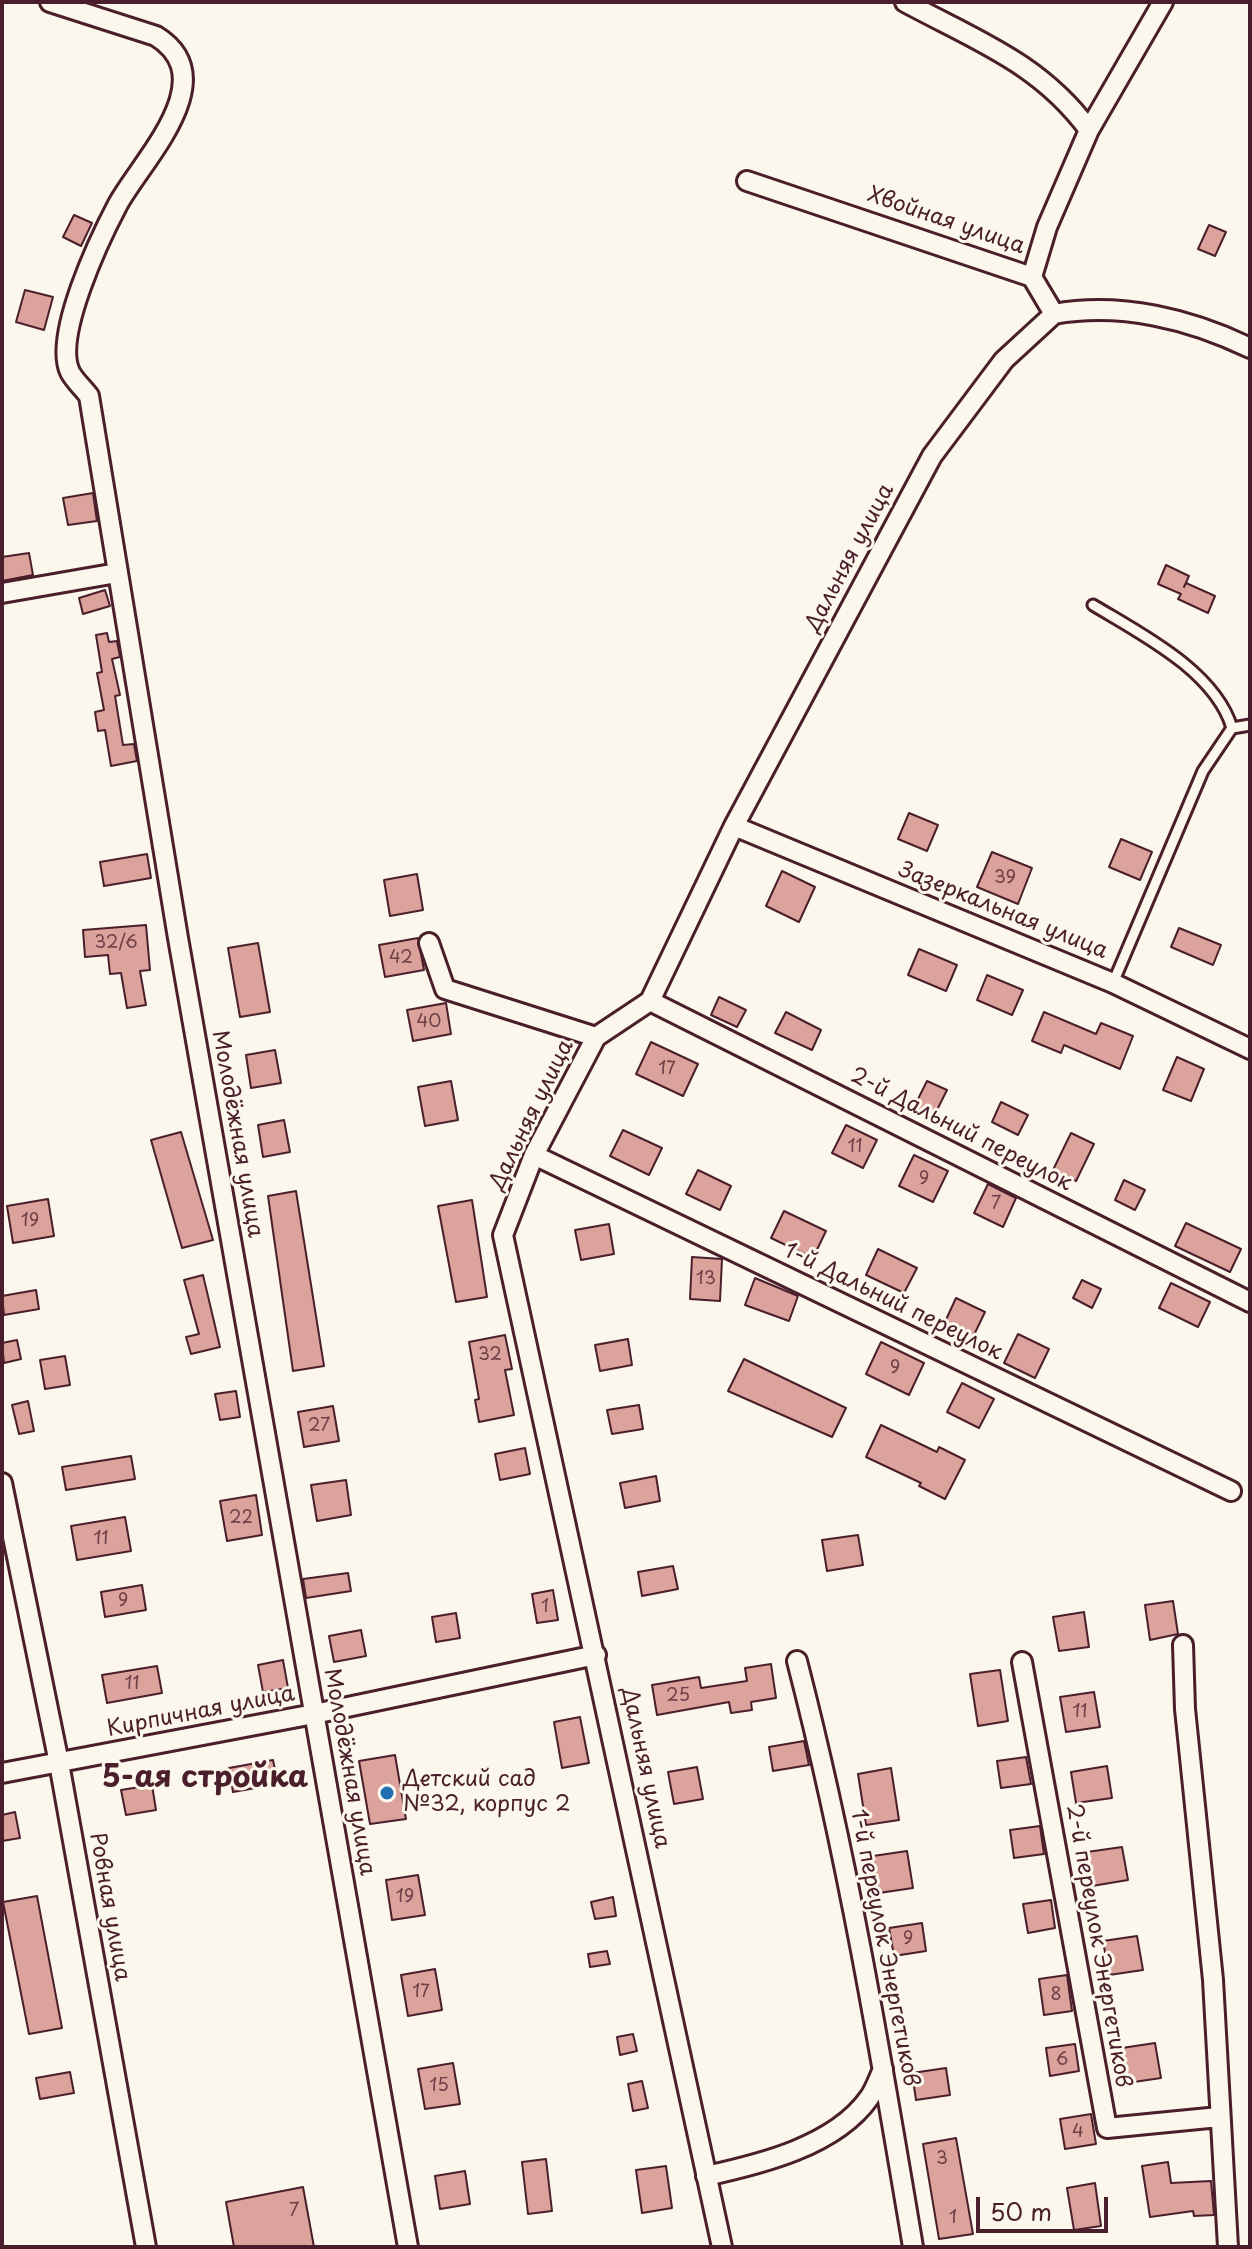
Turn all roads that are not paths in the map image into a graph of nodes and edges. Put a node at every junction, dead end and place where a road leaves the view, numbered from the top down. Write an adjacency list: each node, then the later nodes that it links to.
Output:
1 (50, 2): 9 (street, Молодёжная улица)
2 (905, 2): 4 (street)
3 (1163, 2): 4 (street)
4 (1089, 130): 6 (street)
5 (747, 181): 6 (street, Хвойная улица)
6 (1032, 277): 7 (street, Хвойная улица)
7 (1054, 314): 8 (street); 14 (street, Дальняя улица)
8 (1250, 348)
9 (117, 573): 10 (street); 28 (street, Молодёжная улица)
10 (2, 593)
11 (1093, 605): 13 (lane)
12 (1250, 725): 13 (lane)
13 (1232, 728): 16 (lane)
14 (734, 826): 16 (street, Зазеркальная улица); 17 (street, Дальняя улица)
15 (429, 943): 18 (street)
16 (1113, 983): 19 (street, Зазеркальная улица)
17 (650, 1001): 18 (street, Дальняя улица); 21 (street, 2-й Дальний переулок)
18 (596, 1037): 20 (street, Дальняя улица)
19 (1250, 1049)
20 (534, 1155): 23 (street, 1-й Дальний переулок); 25 (street, Дальняя улица)
21 (1250, 1302)
22 (2, 1483): 29 (street, Ровная улица)
23 (1231, 1491)
24 (1183, 1645): 32 (street)
25 (596, 1655): 28 (street, Кирпичная улица); 33 (street, Дальняя улица)
26 (797, 1661): 31 (street, 1-й переулок Энергетиков)
27 (1022, 1662): 32 (street, 2-й переулок Энергетиков)
28 (314, 1714): 29 (street, Кирпичная улица); 35 (street, Молодёжная улица)
29 (59, 1763): 30 (street, Кирпичная улица); 34 (street, Ровная улица)
30 (2, 1773)
31 (883, 2069): 33 (street); 37 (street, 1-й переулок Энергетиков)
32 (1219, 2117): 38 (street)
33 (706, 2176): 36 (street, Дальняя улица)
34 (146, 2247)
35 (408, 2247)
36 (722, 2247)
37 (913, 2247)
38 (1228, 2247)

